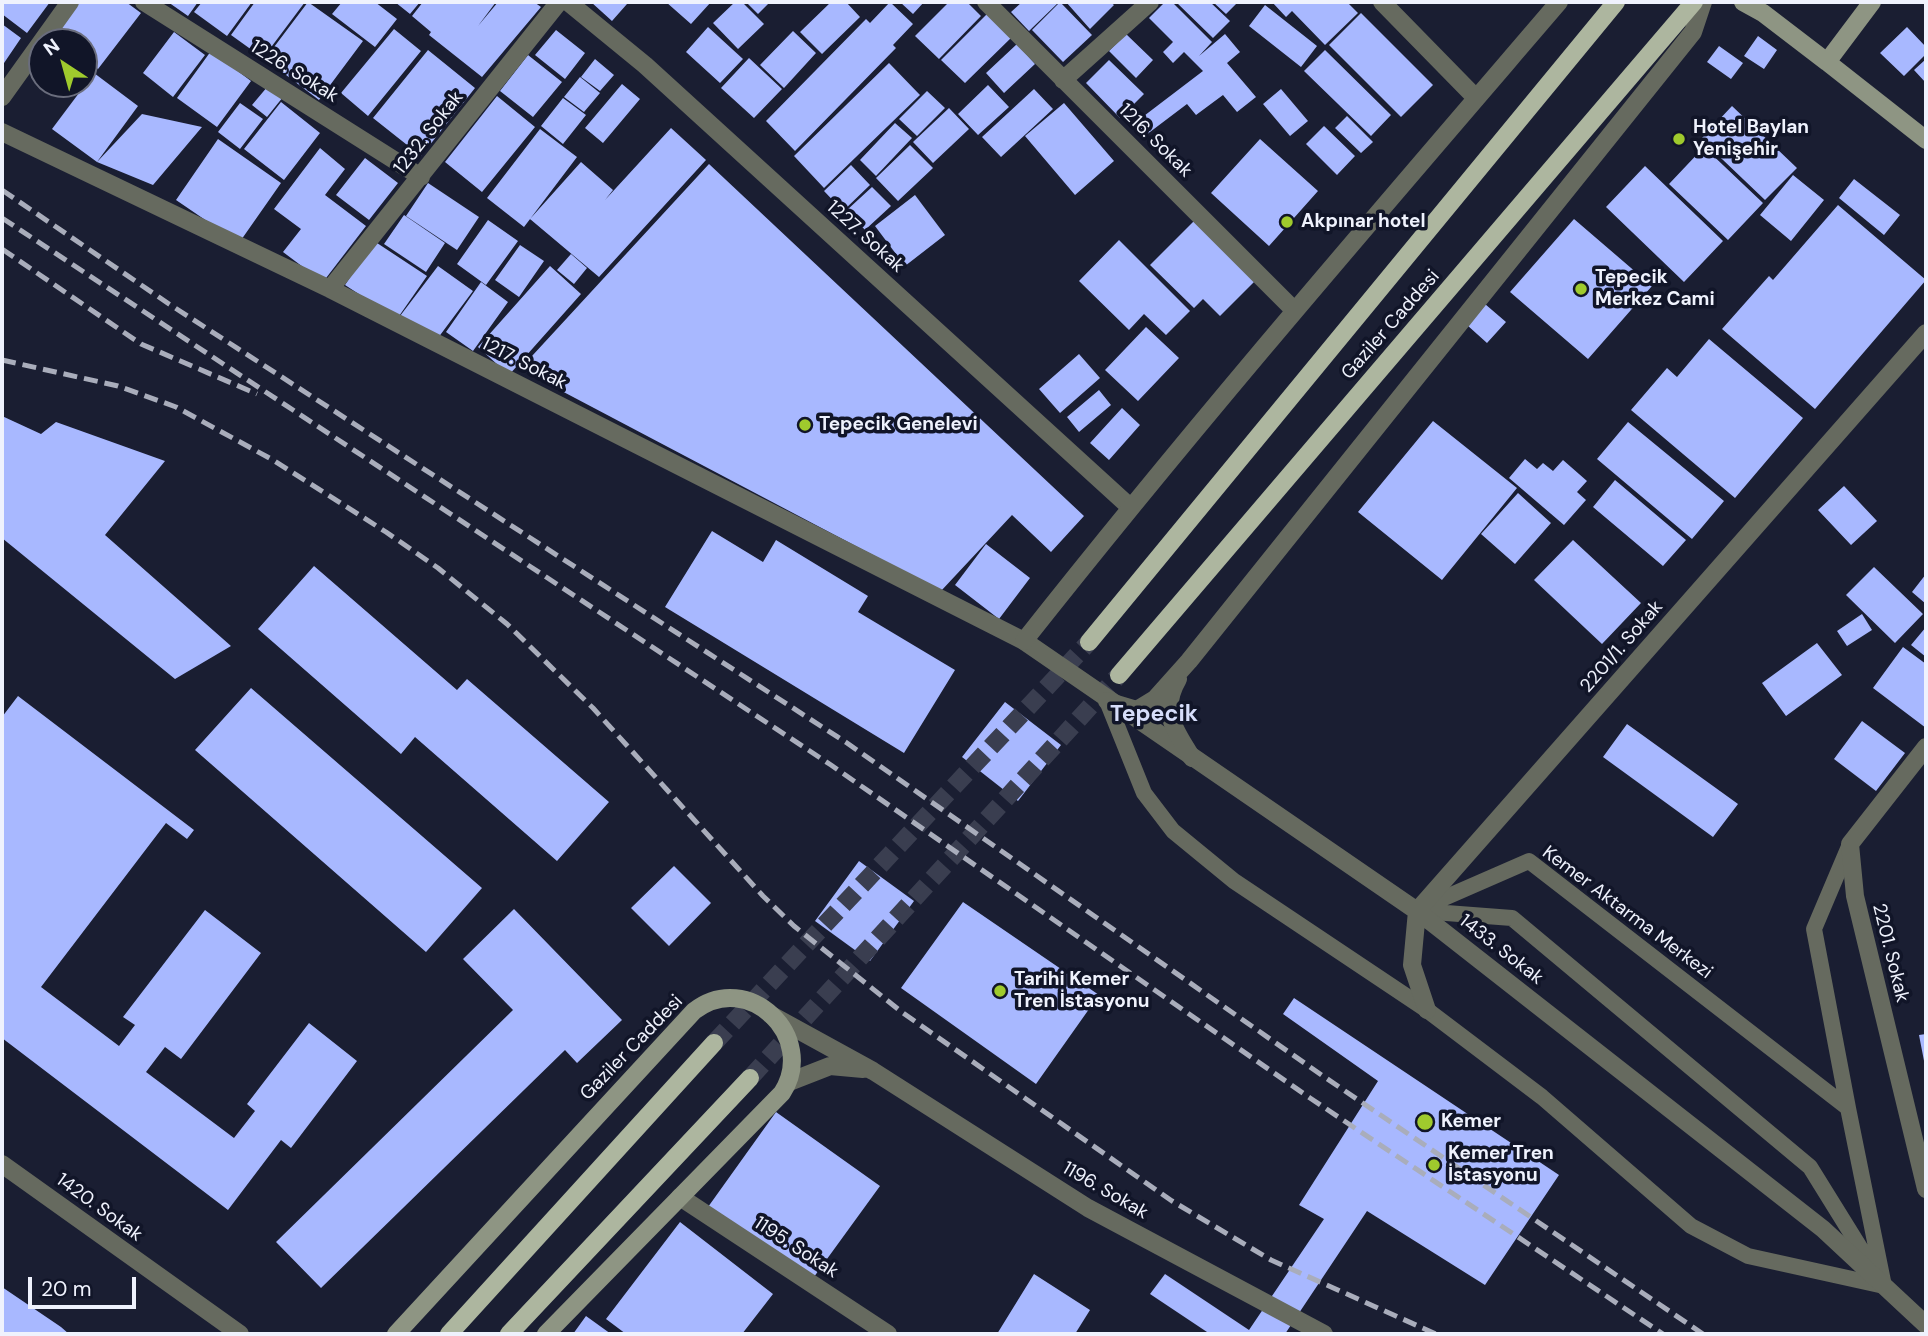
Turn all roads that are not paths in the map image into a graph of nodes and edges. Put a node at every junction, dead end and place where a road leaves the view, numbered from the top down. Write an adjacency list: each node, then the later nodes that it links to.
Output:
1 (70, 2): 16 (street)
2 (144, 2): 20 (street, 1226. Sokak)
3 (559, 2): 20 (street, 1232. Sokak)
4 (568, 2): 24 (street, 1227. Sokak)
5 (986, 2): 15 (street, 1216. Sokak)
6 (1150, 2): 15 (street)
7 (1382, 2): 17 (street)
8 (1559, 2): 17 (street)
9 (1616, 2): 26 (main road, Gaziler Caddesi)
10 (1694, 2): 28 (main road, Gaziler Caddesi)
11 (1703, 2): 27 (street)
12 (1743, 2): 14 (main road)
13 (1872, 2): 14 (main road)
14 (1827, 62): 19 (main road)
15 (1063, 80): 22 (street, 1216. Sokak)
16 (2, 97)
17 (1476, 98): 22 (street)
18 (2, 132): 21 (street, 1217. Sokak)
19 (1926, 140)
20 (421, 177): 21 (street, 1232. Sokak)
21 (330, 289): 25 (street, 1217. Sokak)
22 (1294, 310): 24 (street)
23 (1926, 334): 33 (street, 2201/1. Sokak)
24 (1130, 507): 25 (street)
25 (1024, 642): 29 (street, 1433. Sokak)
26 (1089, 642)
27 (1189, 661): 29 (street); 31 (street)
28 (1119, 675)
29 (1107, 701): 31 (street, 1433. Sokak); 34 (lane)
30 (1926, 747): 32 (street)
31 (1192, 758): 33 (street, 1433. Sokak)
32 (1850, 844): 40 (lane); 42 (street, 2201. Sokak)
33 (1417, 911): 34 (street); 40 (lane, Kemer Aktarma Merkezi); 44 (street, 1433. Sokak); 44 (lane)
34 (1427, 1010): 44 (lane)
35 (771, 1015): 37 (street, 1196. Sokak); 39 (main road, Gaziler Caddesi); 47 (main road, Gaziler Caddesi)
36 (714, 1043): 48 (main road)
37 (873, 1070): 39 (street, 1196. Sokak); 52 (street, 1196. Sokak)
38 (750, 1078): 49 (main road)
39 (789, 1082): 43 (main road)
40 (1848, 1108): 44 (lane)
41 (2, 1164): 46 (street, 1420. Sokak)
42 (1926, 1182)
43 (680, 1197): 50 (main road); 51 (street, 1195. Sokak)
44 (1884, 1286): 45 (street, 1433. Sokak)
45 (1926, 1325)
46 (240, 1334)
47 (396, 1334)
48 (449, 1334)
49 (509, 1334)
50 (547, 1334)
51 (888, 1334)
52 (1324, 1334)

